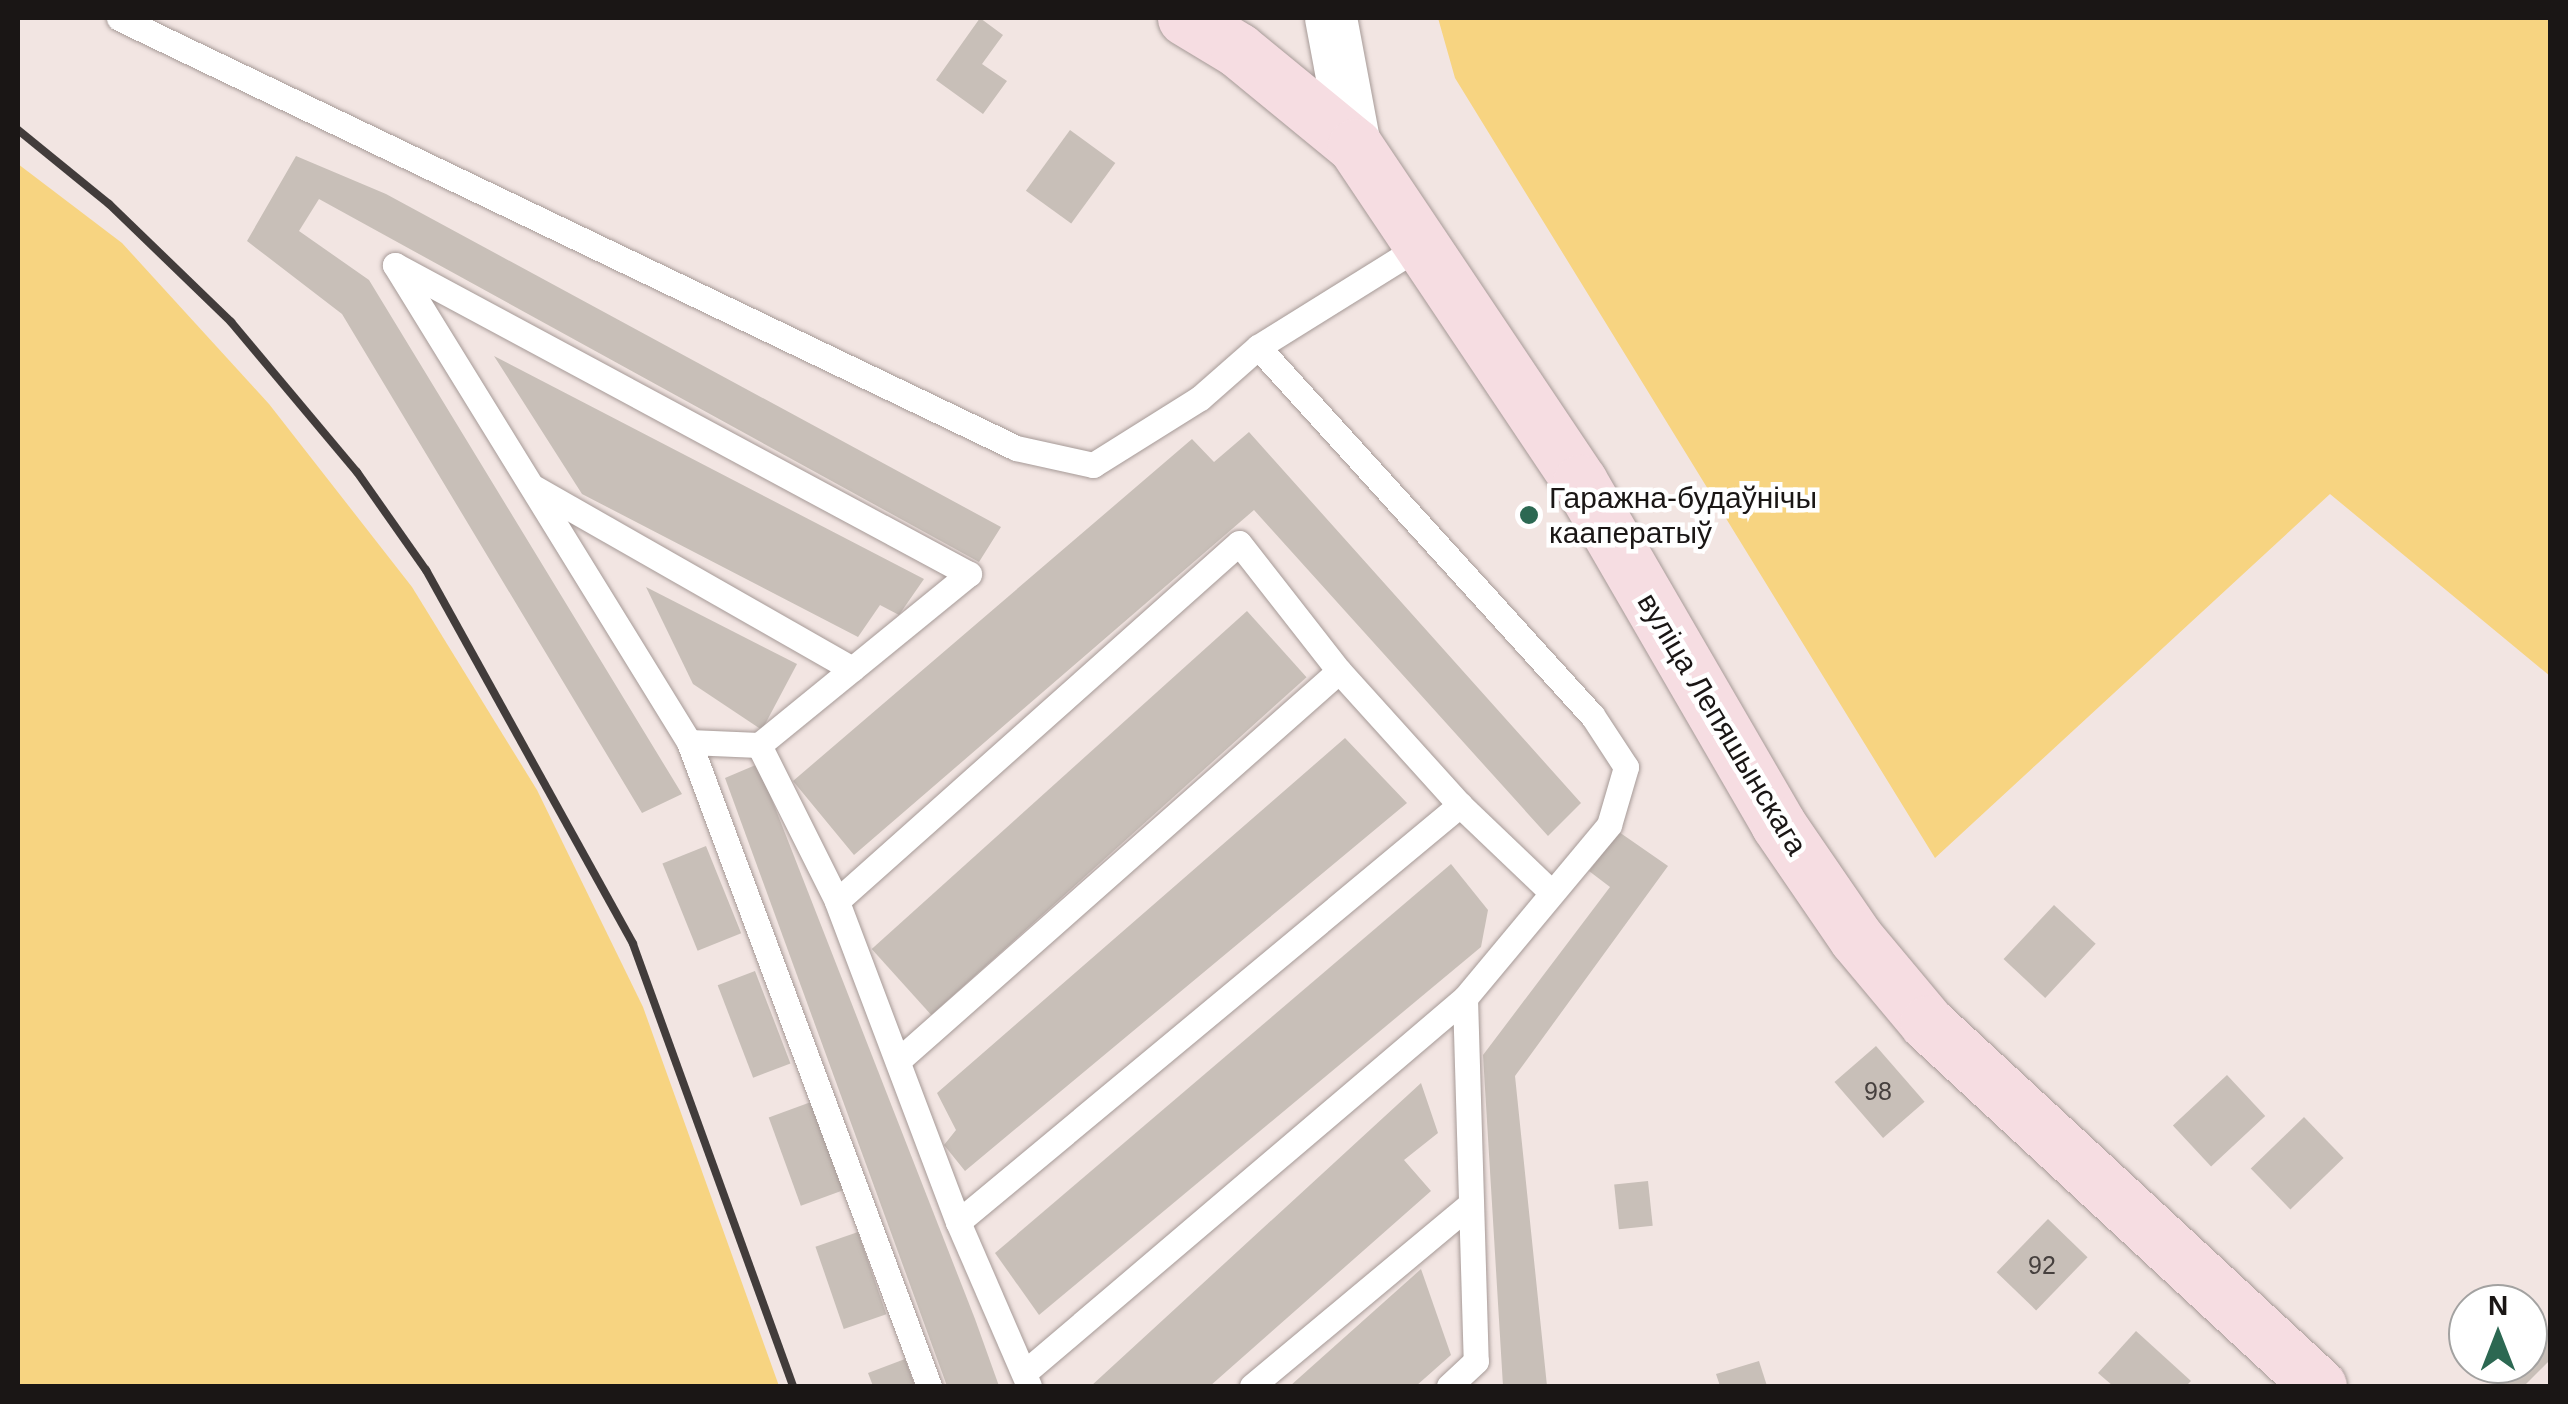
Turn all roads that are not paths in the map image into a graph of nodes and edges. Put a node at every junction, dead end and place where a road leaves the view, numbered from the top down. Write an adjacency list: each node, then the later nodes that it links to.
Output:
1 (119, 18): 6 (lane)
2 (1185, 18): 4 (street, вуліца Лепяшынскага)
3 (1331, 18): 4 (street)
4 (1355, 146): 5 (street, вуліца Лепяшынскага)
5 (1422, 245): 6 (lane); 23 (street, вуліца Лепяшынскага)
6 (1258, 347): 13 (lane)
7 (532, 486): 8 (lane); 8 (lane); 10 (lane)
8 (852, 669): 11 (lane)
9 (1339, 671): 12 (lane); 14 (lane); 16 (lane)
10 (690, 742): 11 (lane); 20 (lane)
11 (759, 745): 14 (lane)
12 (1460, 805): 13 (lane); 18 (lane)
13 (1550, 891): 15 (lane)
14 (837, 901): 16 (lane)
15 (1465, 998): 17 (lane); 19 (lane)
16 (900, 1058): 18 (lane)
17 (1466, 1207): 21 (lane); 22 (lane)
18 (958, 1222): 19 (lane)
19 (1026, 1380)
20 (929, 1386)
21 (1252, 1386)
22 (1449, 1386)
23 (2319, 1386)

